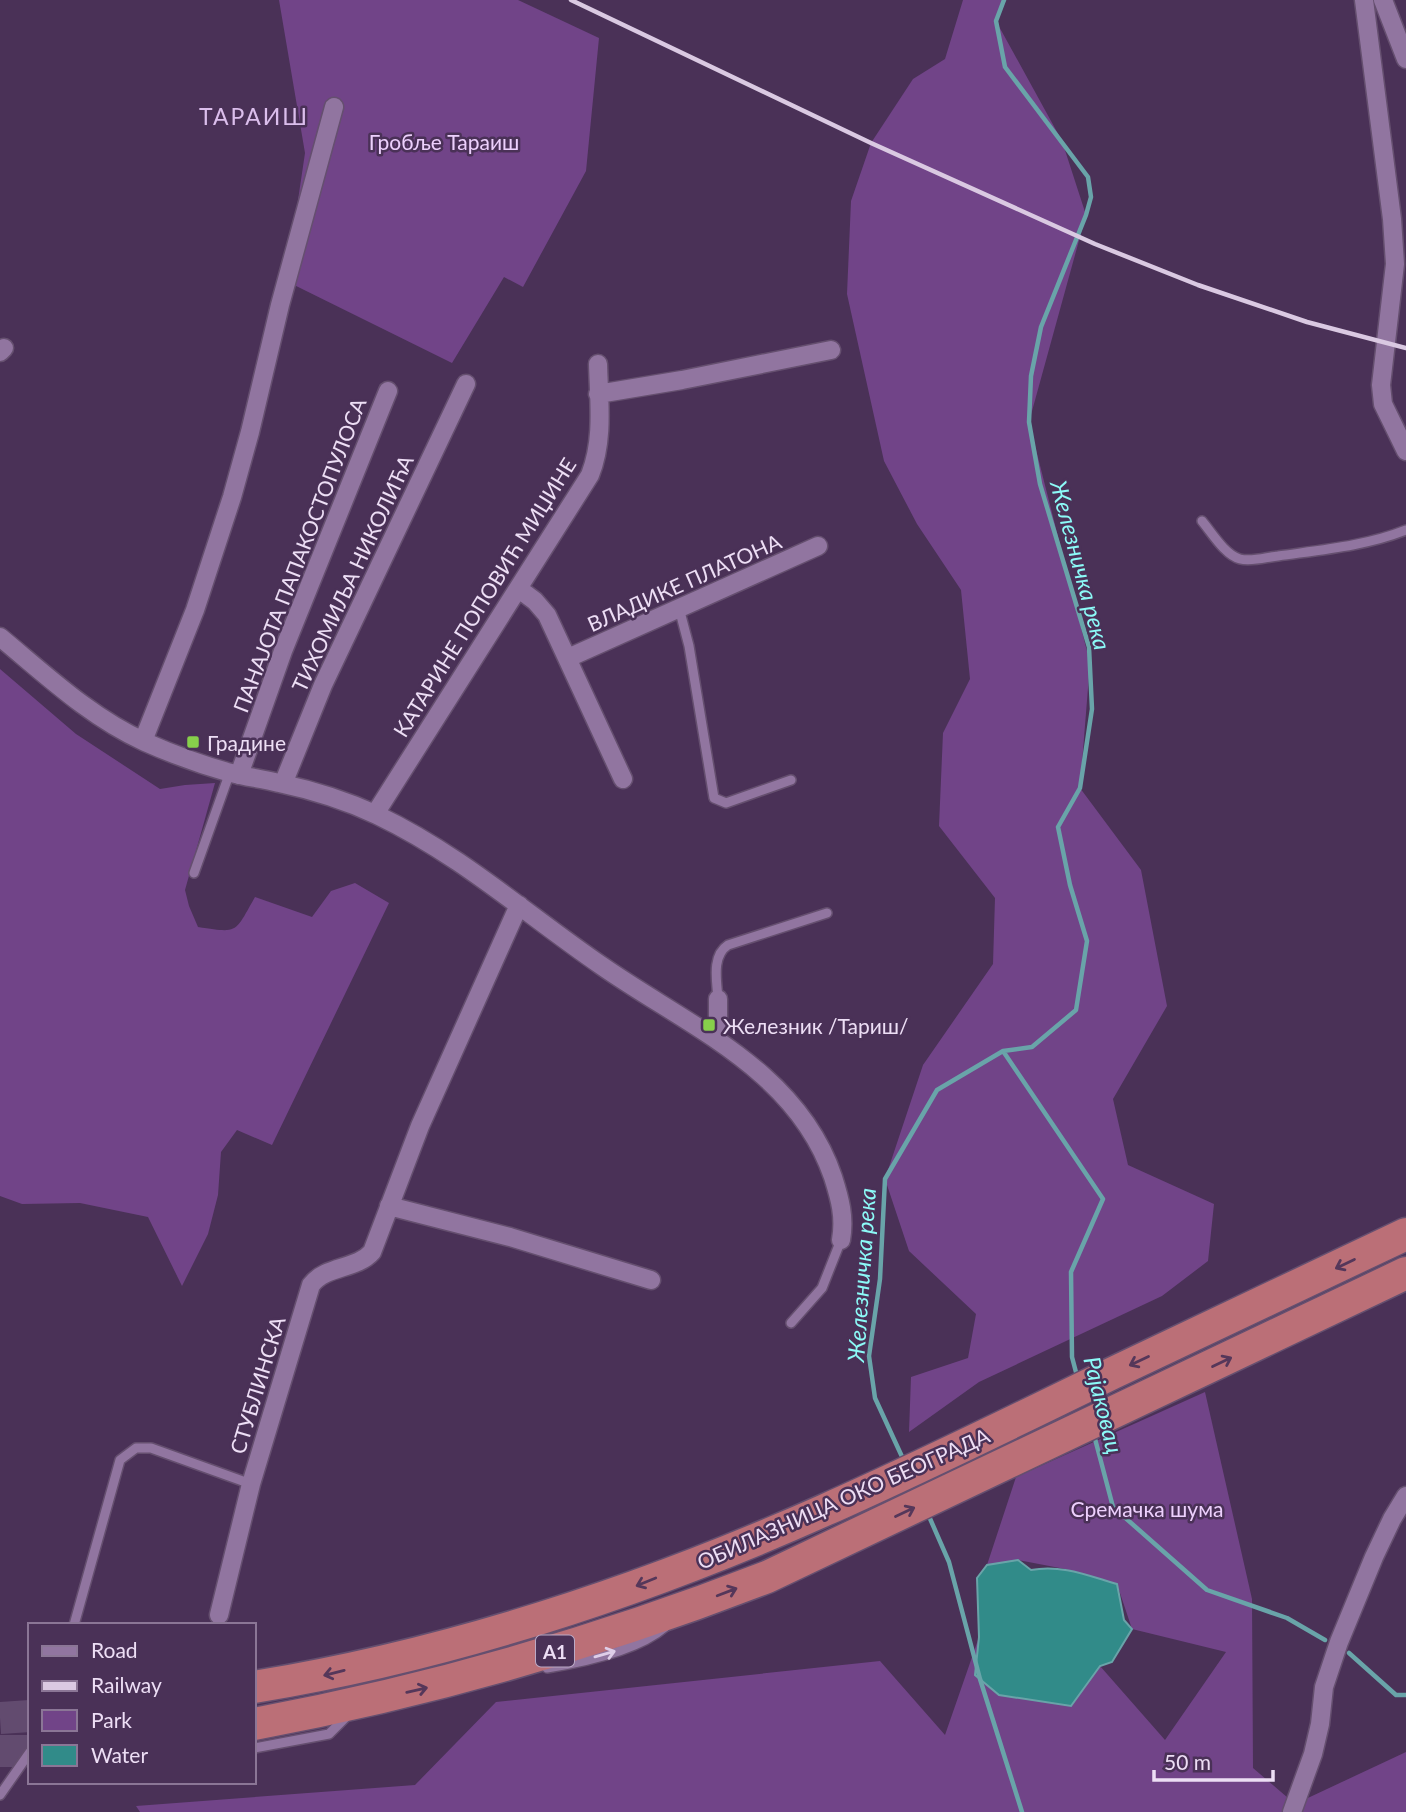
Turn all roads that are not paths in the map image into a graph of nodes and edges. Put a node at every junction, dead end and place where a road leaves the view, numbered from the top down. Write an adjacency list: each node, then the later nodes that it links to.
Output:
1 (1364, 0): 10 (street)
2 (1382, 0): 3 (street)
3 (1406, 59)
4 (334, 107): 18 (street)
5 (831, 351): 9 (street)
6 (598, 364): 9 (street, КАТАРИНЕ ПОПОВИЋ МИЏИНЕ)
7 (466, 384): 22 (street, ТИХОМИЉА НИКОЛИЋА)
8 (388, 391): 19 (street, ПАНАЈОТА ПАПАКОСТОПУЛОСА)
9 (598, 394): 14 (street, КАТАРИНЕ ПОПОВИЋ МИЏИНЕ)
10 (1406, 451)
11 (1202, 521): 12 (lane)
12 (1406, 530)
13 (818, 546): 15 (street, ВЛАДИКЕ ПЛАТОНА)
14 (519, 589): 17 (street); 23 (street, КАТАРИНЕ ПОПОВИЋ МИЏИНЕ)
15 (679, 608): 17 (street, ВЛАДИКЕ ПЛАТОНА); 21 (lane)
16 (0, 637): 18 (street)
17 (568, 659): 20 (street)
18 (144, 741): 19 (street)
19 (235, 774): 22 (street); 24 (lane)
20 (623, 779)
21 (791, 780)
22 (283, 783): 23 (street)
23 (375, 814): 25 (street)
24 (194, 873)
25 (519, 905): 28 (street); 29 (street, СТУБЛИНСКА)
26 (827, 913): 27 (lane)
27 (718, 999): 28 (street)
28 (713, 1037): 31 (street)
29 (389, 1206): 33 (street); 35 (street, СТУБЛИНСКА)
30 (1406, 1234): 43 (highway, ОБИЛАЗНИЦА ОКО БЕОГРАДА / A1, one-way to 43)
31 (841, 1241): 34 (lane)
32 (1406, 1273): 37 (highway, ОБИЛАЗНИЦА ОКО БЕОГРАДА / A1, one-way to 32)
33 (651, 1280)
34 (791, 1323)
35 (251, 1484): 38 (street, СТУБЛИНСКА); 39 (lane)
36 (1406, 1496): 49 (street)
37 (687, 1608): 40 (lane, one-way to 37); 41 (highway, ОБИЛАЗНИЦА ОКО БЕОГРАДА / A1)
38 (219, 1615)
39 (75, 1623)
40 (539, 1669)
41 (490, 1670): 42 (lane); 44 (highway, ОБИЛАЗНИЦА ОКО БЕОГРАДА / A1, one-way to 41)
42 (528, 1670)
43 (256, 1687)
44 (361, 1703): 45 (highway, ОБИЛАЗНИЦА ОКО БЕОГРАДА / A1); 46 (lane)
45 (256, 1724)
46 (256, 1748)
47 (28, 1755): 48 (lane)
48 (0, 1795)
49 (1292, 1812)

